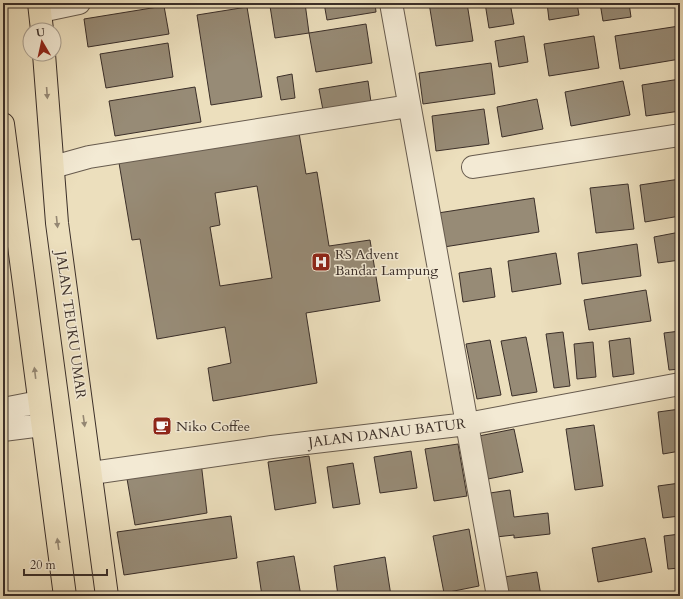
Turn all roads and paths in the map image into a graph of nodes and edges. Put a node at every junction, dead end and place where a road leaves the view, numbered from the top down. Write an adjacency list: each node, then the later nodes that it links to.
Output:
1 (79, 3): 3 (street)
2 (391, 3): 5 (street)
3 (41, 14)
4 (45, 62): 8 (highway, JALAN TEUKU UMAR, one-way to 8)
5 (410, 106): 8 (street); 13 (street)
6 (3, 124): 11 (highway, one-way to 6)
7 (680, 136): 9 (street)
8 (53, 167): 16 (highway, JALAN TEUKU UMAR, one-way to 16)
9 (473, 167)
10 (680, 384): 13 (street, JALAN DANAU BATUR)
11 (39, 402): 12 (street); 14 (highway)
12 (3, 409)
13 (467, 424): 16 (street, JALAN DANAU BATUR); 19 (street)
14 (42, 425): 15 (street); 17 (highway, one-way to 14)
15 (3, 430)
16 (92, 473): 18 (highway, JALAN TEUKU UMAR)
17 (65, 596)
18 (107, 596)
19 (498, 596)

